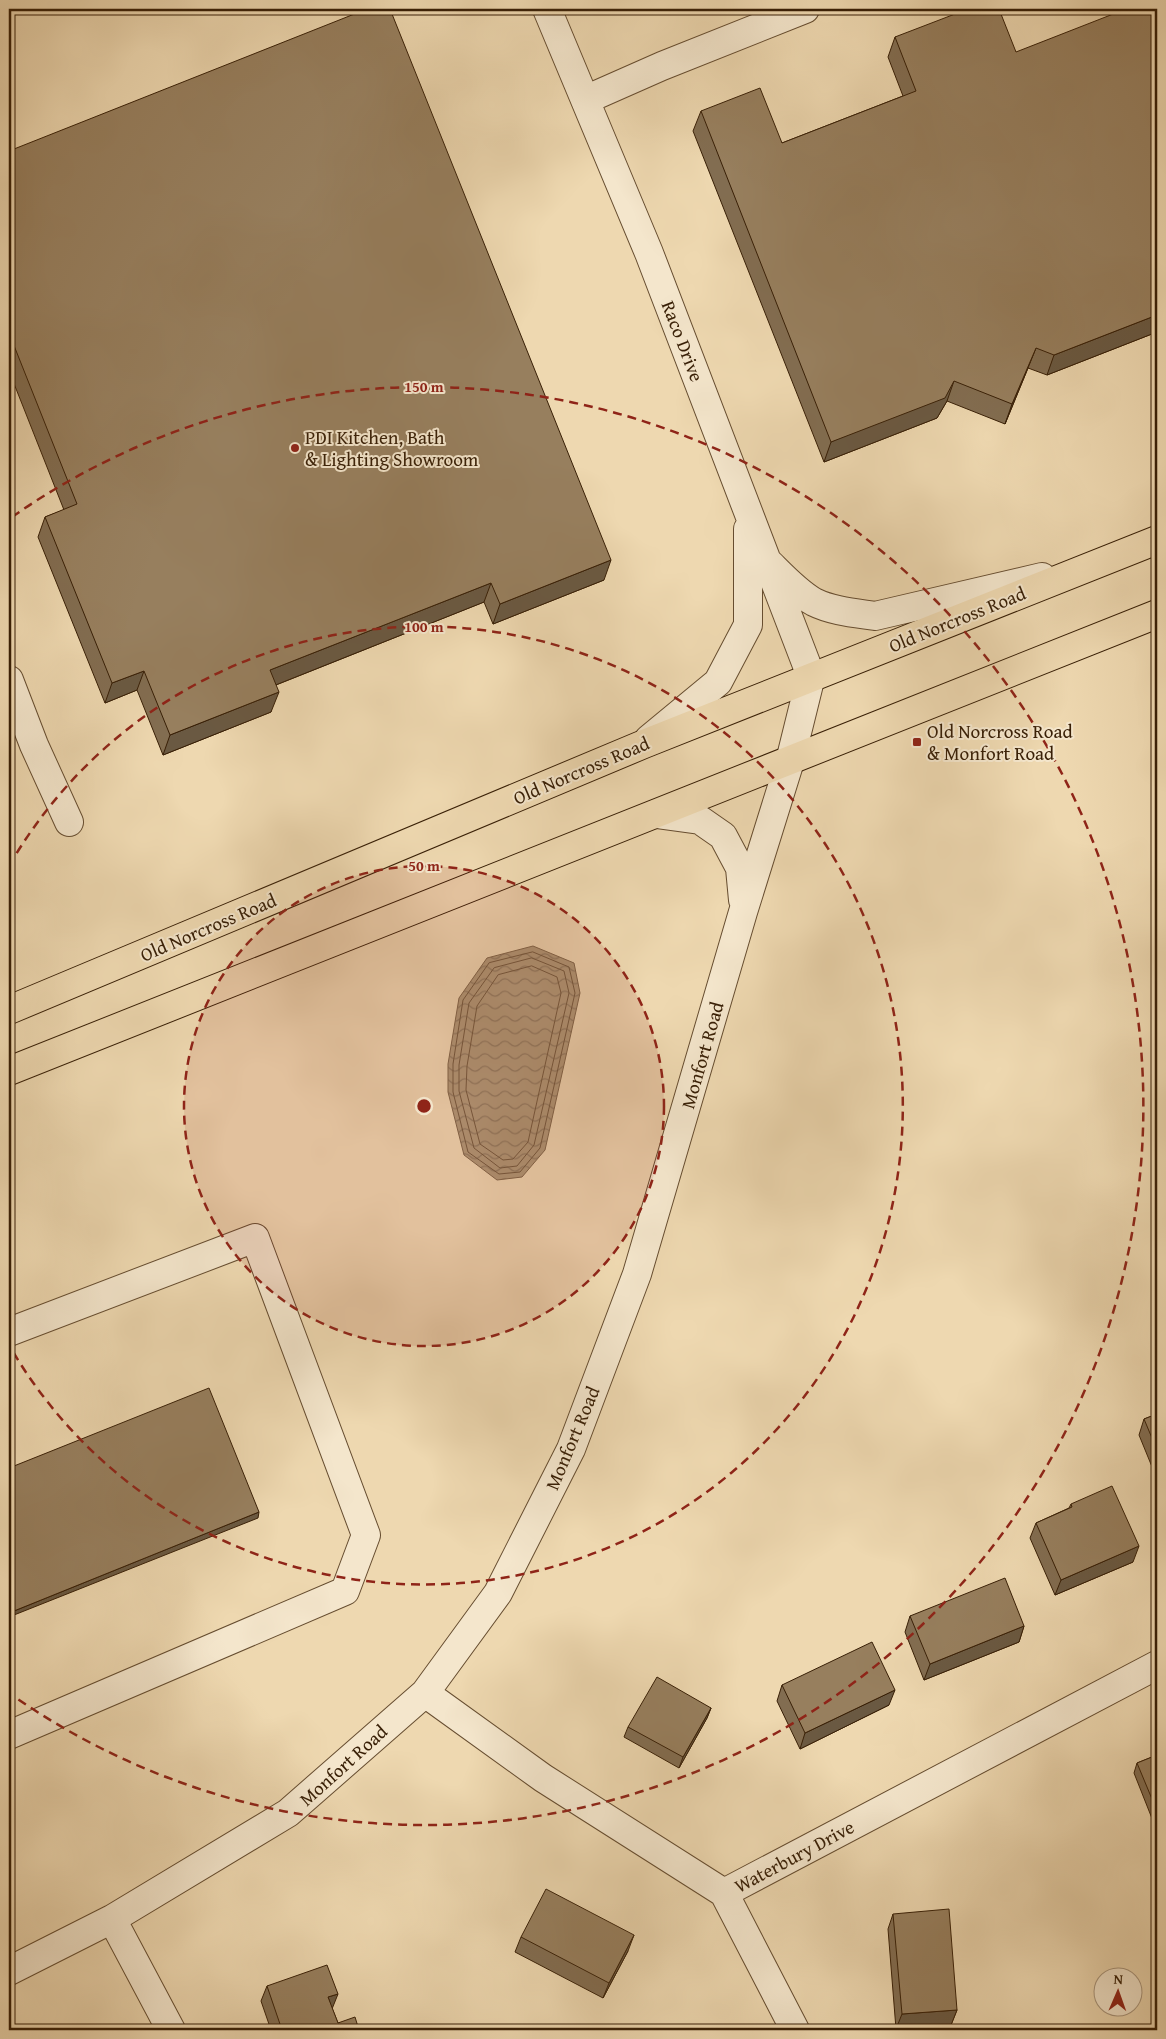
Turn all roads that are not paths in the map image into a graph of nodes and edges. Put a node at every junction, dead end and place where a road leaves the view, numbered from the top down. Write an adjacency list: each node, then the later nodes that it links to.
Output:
1 (547, 9): 3 (street, Raco Drive)
2 (805, 9): 3 (street)
3 (585, 100): 4 (street, Raco Drive)
4 (748, 513): 6 (street, Raco Drive); 11 (street)
5 (1157, 540): 7 (main road, Old Norcross Road)
6 (766, 560): 7 (street); 9 (street, Raco Drive)
7 (1089, 566): 9 (main road, Old Norcross Road)
8 (1157, 614): 12 (main road)
9 (811, 676): 11 (main road, Old Norcross Road); 12 (street, Monfort Road)
10 (9, 680): 14 (street)
11 (644, 744): 16 (main road, Old Norcross Road)
12 (790, 761): 13 (main road); 15 (street, Monfort Road)
13 (656, 814): 15 (street); 17 (main road)
14 (69, 822)
15 (743, 912): 20 (street, Monfort Road)
16 (9, 1010)
17 (9, 1071)
18 (9, 1332): 21 (street)
19 (1157, 1665): 22 (street, Waterbury Drive)
20 (425, 1693): 22 (street, Waterbury Drive); 23 (street, Monfort Road)
21 (9, 1736)
22 (724, 1893): 26 (street)
23 (112, 1919): 24 (street, Monfort Road); 25 (street)
24 (9, 1971)
25 (171, 2030)
26 (795, 2030)

